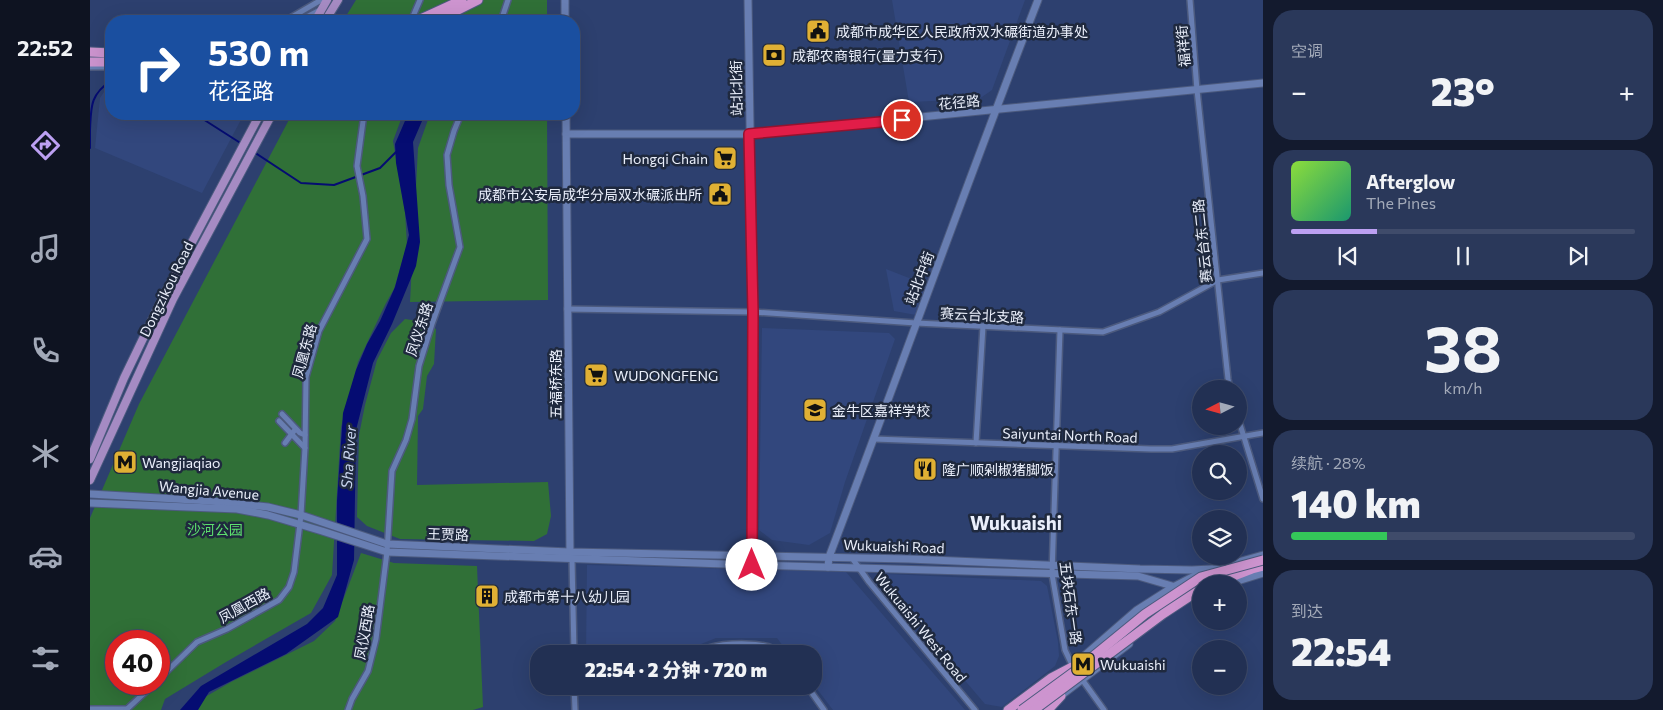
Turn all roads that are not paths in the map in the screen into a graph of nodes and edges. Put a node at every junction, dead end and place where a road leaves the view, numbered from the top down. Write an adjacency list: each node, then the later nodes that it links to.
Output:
1 (321, 0): 13 (street)
2 (328, 0): 12 (main road)
3 (338, 0): 16 (main road)
4 (420, 0): 17 (street)
5 (462, 0): 18 (highway)
6 (478, 0): 19 (highway)
7 (508, 0): 20 (street)
8 (565, 0): 21 (main road)
9 (748, 0): 37 (main road, 站北北街)
10 (1038, 0): 30 (main road, 站北中街)
11 (1190, 0): 29 (street, 福祥街)
12 (323, 8): 14 (street); 15 (main road)
13 (295, 15)
14 (310, 15)
15 (319, 15)
16 (329, 15)
17 (414, 15)
18 (429, 15)
19 (448, 15)
20 (504, 15)
21 (565, 15)
22 (90, 53): 23 (highway)
23 (105, 54)
24 (90, 61): 25 (highway)
25 (105, 61)
26 (90, 67): 27 (street)
27 (105, 67)
28 (1263, 83): 29 (main road, 花径路)
29 (1198, 90): 30 (main road, 花径路); 39 (street, 赛云台东二路)
30 (995, 111): 37 (main road, 花径路); 42 (main road, 站北中街)
31 (256, 120): 58 (main road, Dongzikou Road)
32 (269, 120): 59 (main road, Dongzikou Road)
33 (363, 120): 51 (street, 凤凰东路)
34 (459, 120): 66 (street, 凤仪东路)
35 (566, 120): 36 (main road, 五福桥东路)
36 (566, 134): 37 (main road, 花径路); 40 (main road, 五福桥东路)
37 (749, 134): 41 (main road, 站北北街)
38 (1263, 272): 39 (street, 赛云台北支路)
39 (1218, 280): 44 (street, 赛云台北支路); 45 (street, 赛云台东二路)
40 (568, 309): 41 (street, 赛云台北支路); 68 (main road, 五福桥东路)
41 (753, 312): 42 (street, 赛云台北支路); 69 (main road, 站北北街)
42 (916, 323): 43 (street, 赛云台北支路); 53 (main road, 站北中街)
43 (983, 326): 44 (street, 赛云台北支路); 55 (street)
44 (1060, 330): 56 (street, 五块石东一路)
45 (1228, 380)
46 (282, 414): 48 (street)
47 (280, 421): 50 (street)
48 (296, 428): 50 (street); 51 (street)
49 (1263, 433): 52 (street, Saiyuntai North Road)
50 (292, 434): 54 (street); 57 (street)
51 (305, 435): 57 (street, 凤凰东路)
52 (1243, 436): 56 (street, Saiyuntai North Road); 61 (street)
53 (874, 439): 55 (street, Saiyuntai North Road); 71 (main road, 站北中街)
54 (285, 443)
55 (976, 443): 56 (street, Saiyuntai North Road)
56 (1056, 447): 76 (street, 五块石东一路)
57 (305, 448): 63 (street, 凤凰东路)
58 (90, 459)
59 (90, 480)
60 (90, 494): 63 (main road, Wangjia Avenue)
61 (1263, 499)
62 (90, 503): 65 (main road, Wangjia Avenue)
63 (301, 515): 64 (main road, Wangjia Avenue); 65 (street, 凤凰东路)
64 (323, 522): 66 (main road, 王贾路)
65 (299, 524): 67 (main road, Wangjia Avenue); 93 (street, 凤凰西路)
66 (386, 544): 67 (street, 凤仪东路); 68 (main road, 王贾路)
67 (386, 552): 73 (main road, Wukuaishi Road); 102 (street, 凤仪西路)
68 (572, 552): 69 (main road, Wukuaishi Road); 73 (main road, 五福桥东路)
69 (752, 555): 71 (main road, Wukuaishi Road); 75 (main road, 站北北街)
70 (1263, 555): 80 (main road)
71 (830, 557): 72 (main road, Wukuaishi Road); 78 (main road, 站北中街)
72 (852, 558): 76 (main road, Wukuaishi Road); 79 (street, Wukuaishi West Road)
73 (572, 560): 75 (main road, Wukuaishi Road); 89 (street, 五福桥东路)
74 (1263, 560): 108 (highway, bridge)
75 (752, 565): 78 (main road, Wukuaishi Road)
76 (1052, 566): 80 (main road, Wukuaishi Road); 82 (street, 五块石东一路)
77 (1263, 566): 83 (highway)
78 (828, 567): 79 (main road, Wukuaishi Road)
79 (859, 568): 82 (main road, Wukuaishi Road); 105 (street, Wukuaishi West Road)
80 (1211, 569): 85 (main road)
81 (1263, 573): 84 (main road)
82 (1052, 574): 85 (main road, Wukuaishi Road); 92 (street, 五块石东一路)
83 (1238, 575)
84 (1247, 578)
85 (1173, 587): 86 (main road, Wukuaishi Road); 92 (main road)
86 (1192, 590)
87 (1192, 596): 94 (main road)
88 (1192, 596): 109 (highway, bridge)
89 (574, 645)
90 (733, 645): 91 (street)
91 (765, 645)
92 (1072, 667): 94 (street); 106 (highway); 107 (main road)
93 (170, 668)
94 (1083, 680): 98 (main road); 112 (street)
95 (143, 695): 101 (street)
96 (574, 695): 103 (street)
97 (814, 695): 104 (street)
98 (1061, 696): 110 (main road); 111 (highway)
99 (90, 709): 101 (street)
100 (121, 710): 101 (street)
101 (127, 710)
102 (348, 710)
103 (575, 710)
104 (824, 710)
105 (975, 710)
106 (1008, 710)
107 (1017, 710)
108 (1022, 710)
109 (1034, 710)
110 (1042, 710)
111 (1048, 710)
112 (1104, 710)

